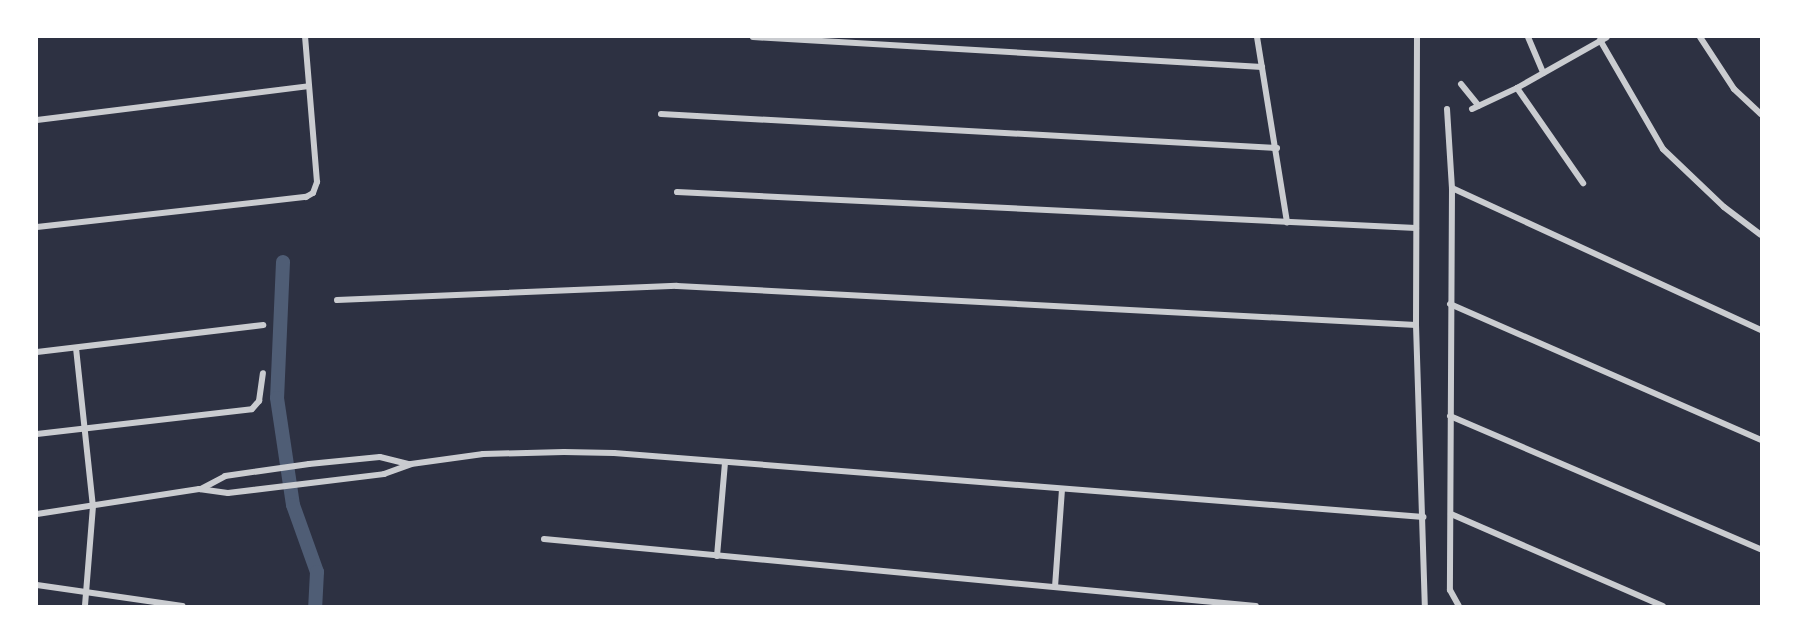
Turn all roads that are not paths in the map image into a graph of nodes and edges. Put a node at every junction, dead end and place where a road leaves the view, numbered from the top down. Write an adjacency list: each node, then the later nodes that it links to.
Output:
1 (305, 37): 12 (street)
2 (753, 37): 9 (street)
3 (1257, 37): 9 (street)
4 (1417, 37): 24 (street)
5 (1528, 37): 10 (street)
6 (1607, 37): 8 (street)
7 (1700, 37): 16 (street)
8 (1600, 40): 10 (street); 25 (street)
9 (1262, 67): 18 (street)
10 (1543, 73): 13 (street)
11 (1461, 84): 13 (street)
12 (309, 86): 17 (street); 23 (street)
13 (1517, 88): 19 (street)
14 (1447, 109): 20 (street)
15 (661, 114): 18 (street)
16 (1761, 114)
17 (37, 120)
18 (1277, 148): 22 (street)
19 (1583, 183)
20 (1452, 188): 27 (street); 30 (street)
21 (677, 192): 22 (street)
22 (1287, 223): 24 (street)
23 (37, 227)
24 (1416, 228): 28 (street)
25 (1761, 235)
26 (337, 300): 28 (street)
27 (1450, 304): 34 (street); 37 (street)
28 (1416, 325): 45 (street)
29 (263, 326): 31 (street)
30 (1761, 330)
31 (76, 348): 32 (street); 35 (street)
32 (37, 352)
33 (263, 373): 35 (street)
34 (1450, 416): 44 (street); 47 (street)
35 (87, 429): 36 (street); 42 (street)
36 (37, 435)
37 (1761, 440)
38 (725, 463): 39 (street); 41 (street); 48 (street)
39 (411, 464): 40 (street); 40 (street)
40 (199, 489): 42 (street)
41 (1062, 489): 45 (street); 50 (street)
42 (93, 506): 43 (street); 51 (street)
43 (37, 514)
44 (1451, 514): 56 (street); 57 (street)
45 (1423, 517): 55 (street)
46 (544, 539): 48 (street)
47 (1761, 549)
48 (717, 556): 50 (street)
49 (37, 585): 51 (street)
50 (1055, 587): 54 (street)
51 (87, 593): 52 (street); 53 (street)
52 (85, 606)
53 (182, 606)
54 (1256, 606)
55 (1425, 606)
56 (1460, 606)
57 (1664, 606)

